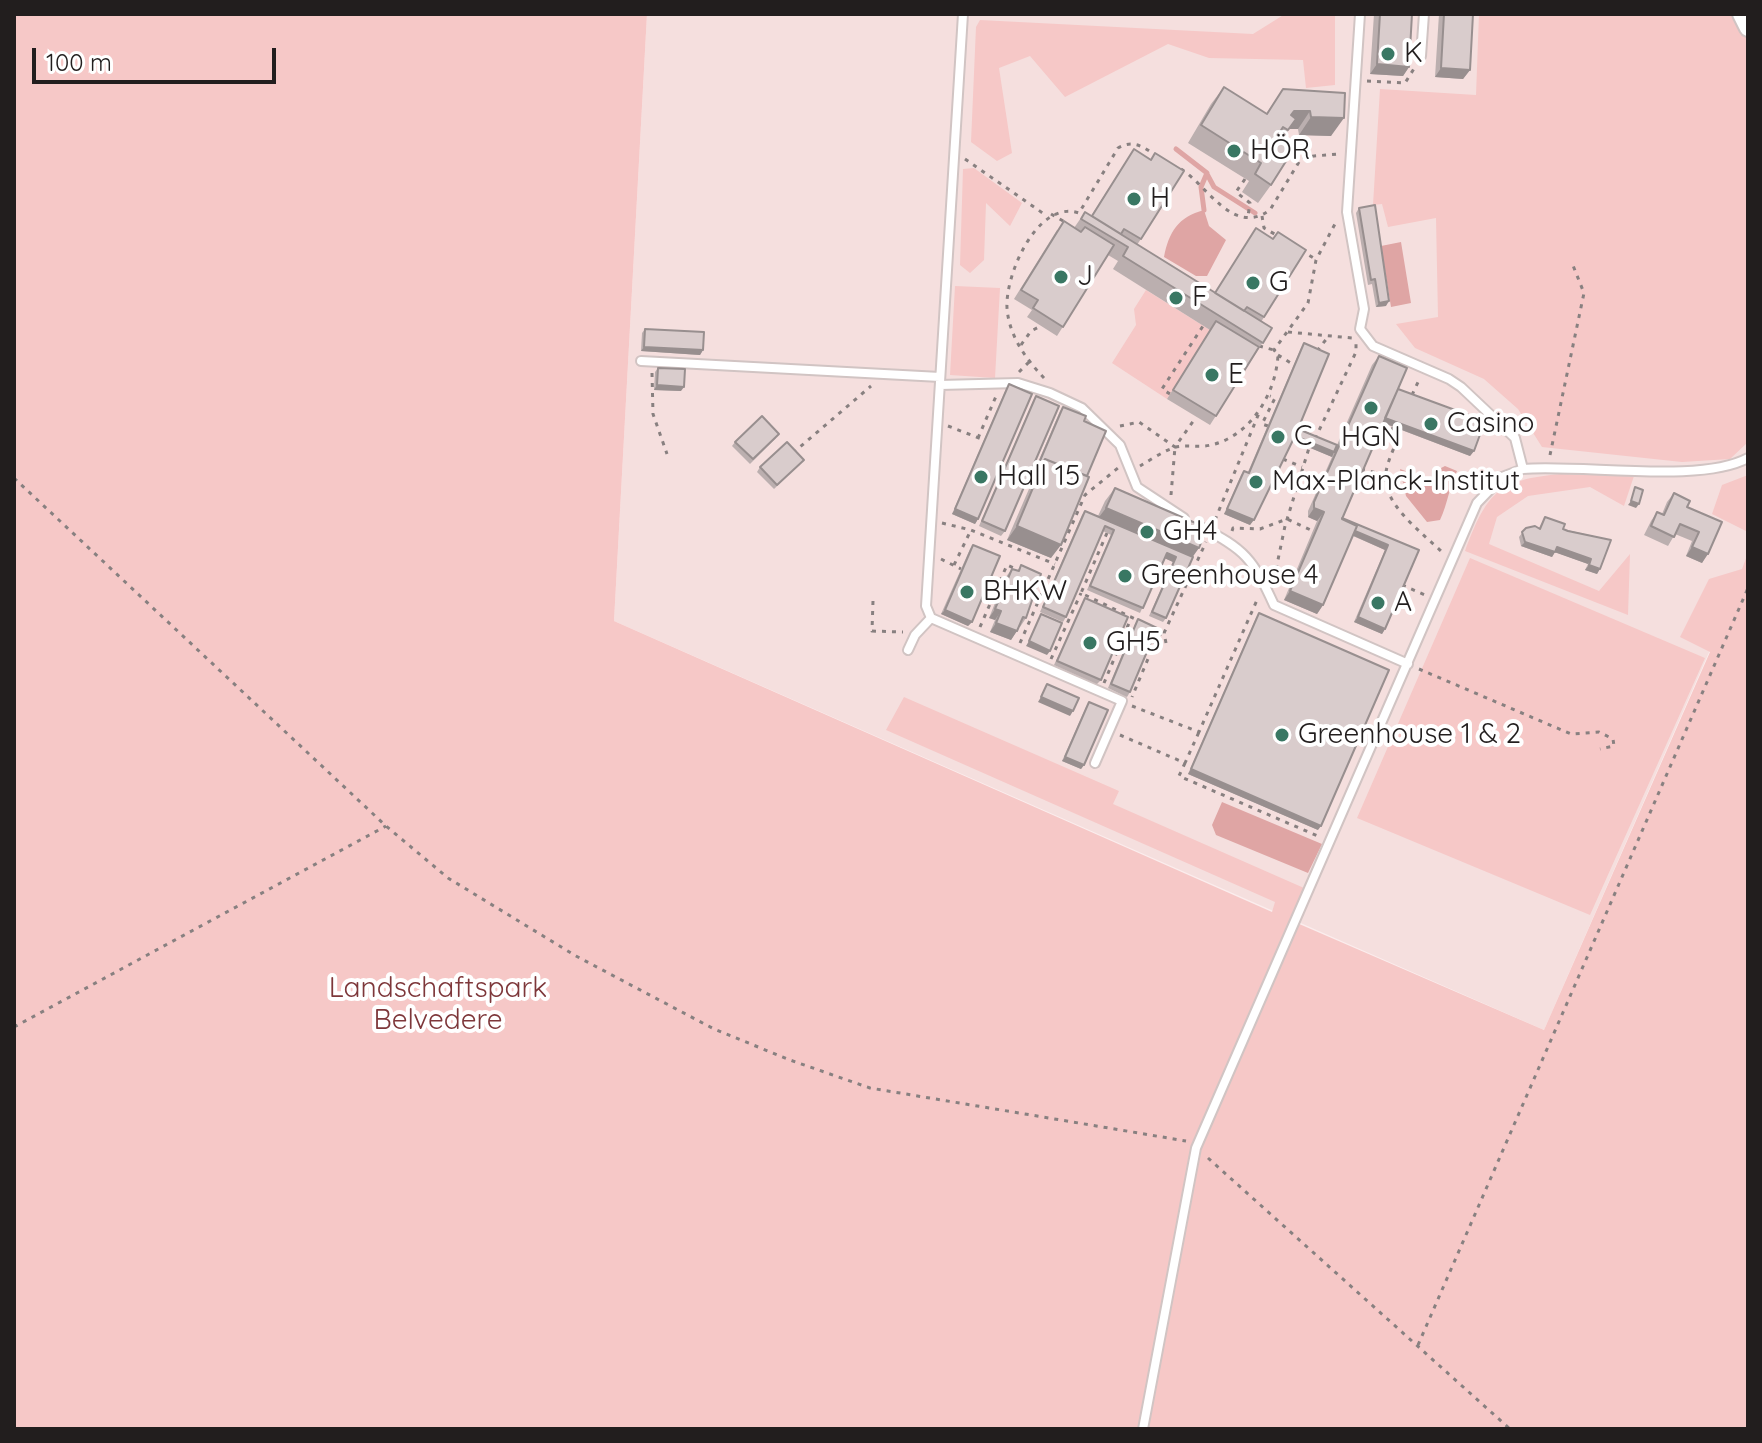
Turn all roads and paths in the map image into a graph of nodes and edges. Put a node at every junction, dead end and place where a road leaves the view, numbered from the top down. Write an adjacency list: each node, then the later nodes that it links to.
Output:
1 (963, 14): 9 (lane)
2 (1360, 14): 7 (lane)
3 (1424, 14): 6 (lane)
4 (1741, 14): 5 (street)
5 (1748, 28)
6 (1421, 56): 7 (path)
7 (1356, 80): 10 (lane)
8 (1291, 149): 11 (path)
9 (954, 151): 17 (path); 40 (lane)
10 (1350, 154): 11 (path); 15 (lane)
11 (1302, 157): 19 (path)
12 (1168, 163): 16 (path)
13 (1177, 167): 18 (path)
14 (1245, 179): 18 (path)
15 (1347, 212): 24 (path); 38 (lane)
16 (1079, 213): 17 (path); 20 (path)
17 (1049, 215): 21 (path); 31 (path)
18 (1248, 216): 19 (path)
19 (1262, 216): 22 (path)
20 (1089, 219)
21 (1074, 228)
22 (1286, 241)
23 (1297, 248): 24 (path)
24 (1316, 260): 28 (path)
25 (1572, 263): 63 (path)
26 (1041, 326): 31 (path)
27 (1203, 326): 43 (path)
28 (1288, 332): 29 (path); 32 (path)
29 (1328, 337): 33 (path); 54 (path)
30 (1259, 346): 32 (path)
31 (1020, 347): 42 (path)
32 (1274, 350): 34 (path)
33 (1313, 353)
34 (1278, 355): 37 (path); 44 (path)
35 (641, 361): 36 (lane)
36 (653, 361): 39 (lane); 58 (path)
37 (1294, 365)
38 (1423, 369): 45 (path); 65 (lane)
39 (883, 375): 40 (lane); 55 (path)
40 (940, 381): 41 (lane); 48 (lane)
41 (1006, 383): 42 (lane); 52 (path)
42 (1050, 393): 51 (lane)
43 (1170, 394)
44 (1270, 396): 46 (path); 49 (path)
45 (1411, 400)
46 (1261, 409): 56 (path); 75 (path)
47 (1194, 420): 56 (path)
48 (937, 422): 52 (path); 71 (lane)
49 (1268, 426)
50 (1393, 427): 66 (path)
51 (1106, 429): 56 (path); 61 (lane)
52 (978, 438): 53 (path)
53 (984, 440)
54 (1314, 442)
55 (786, 445)
56 (1175, 447): 61 (path); 68 (path)
57 (1309, 448): 62 (path)
58 (667, 454)
59 (1748, 458): 63 (lane)
60 (1283, 459): 62 (path)
61 (1127, 464): 68 (lane); 80 (path)
62 (1302, 467): 70 (path)
63 (1547, 467): 65 (lane)
64 (1361, 469): 66 (path)
65 (1523, 469): 79 (lane)
66 (1385, 475): 79 (path)
67 (14, 478): 114 (path)
68 (1170, 512): 75 (lane)
69 (1238, 519): 72 (path)
70 (1287, 519): 72 (path); 74 (path); 88 (path)
71 (931, 521): 73 (path); 78 (lane)
72 (1233, 528): 77 (path)
73 (971, 530): 80 (path); 81 (path)
74 (1313, 531)
75 (1211, 532): 77 (lane); 96 (path)
76 (1107, 533): 89 (path)
77 (1227, 539): 88 (lane)
78 (930, 554): 81 (path); 93 (lane)
79 (1451, 561): 90 (lane)
80 (1055, 564): 85 (path)
81 (954, 565): 82 (path)
82 (961, 569)
83 (1028, 574): 98 (path)
84 (1037, 578): 85 (path)
85 (1047, 582): 95 (path)
86 (1402, 585): 90 (path)
87 (1748, 588): 118 (path)
88 (1267, 589): 99 (path); 104 (lane)
89 (1081, 593): 92 (path); 105 (path)
90 (1435, 599): 104 (lane)
91 (873, 601): 97 (path)
92 (1132, 616): 96 (path); 106 (path)
93 (931, 618): 97 (lane); 98 (lane)
94 (1023, 619): 95 (path)
95 (1030, 622): 103 (path)
96 (1164, 633): 101 (path); 110 (path)
97 (915, 635): 102 (lane)
98 (975, 638): 103 (lane)
99 (1239, 639): 100 (path); 107 (path)
100 (1245, 642)
101 (1166, 643)
102 (908, 650)
103 (1016, 654): 105 (lane)
104 (1408, 664): 111 (path); 115 (lane)
105 (1047, 668): 106 (lane)
106 (1100, 692): 109 (lane)
107 (1213, 700): 108 (path); 110 (path)
108 (1219, 702)
109 (1109, 730): 112 (lane); 113 (path)
110 (1199, 732): 113 (path)
111 (1600, 749)
112 (1095, 763)
113 (1185, 763): 115 (path)
114 (386, 826): 116 (path); 117 (path)
115 (1332, 842): 117 (lane)
116 (14, 1027)
117 (1196, 1148): 118 (path); 119 (lane)
118 (1418, 1345): 120 (path)
119 (1143, 1429)
120 (1510, 1429)

